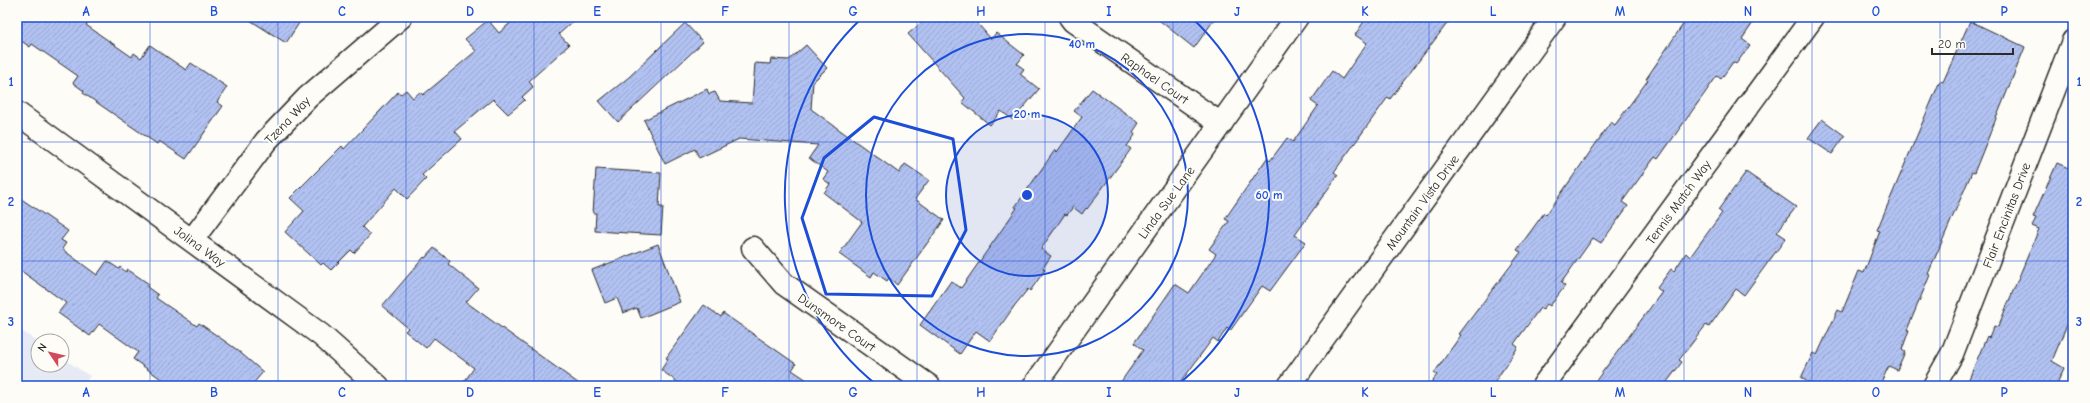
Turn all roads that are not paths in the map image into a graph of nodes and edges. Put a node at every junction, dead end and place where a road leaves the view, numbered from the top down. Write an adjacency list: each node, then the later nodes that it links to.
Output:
1 (401, 17): 9 (street, Tzena Way)
2 (1070, 17): 8 (street, Raphael Court)
3 (1297, 17): 8 (street, Linda Sue Lane)
4 (1555, 17): 14 (street, Mountain Vista Drive)
5 (1813, 17): 15 (street, Tennis Match Way)
6 (2073, 41): 16 (street, Flair Encinitas Drive)
7 (17, 113): 9 (street, Jolina Way)
8 (1221, 124): 13 (street, Linda Sue Lane)
9 (192, 240): 11 (street, Jolina Way)
10 (754, 248): 12 (street, Dunsmore Court)
11 (378, 386)
12 (929, 386)
13 (1034, 386)
14 (1289, 386)
15 (1543, 386)
16 (1934, 386)

